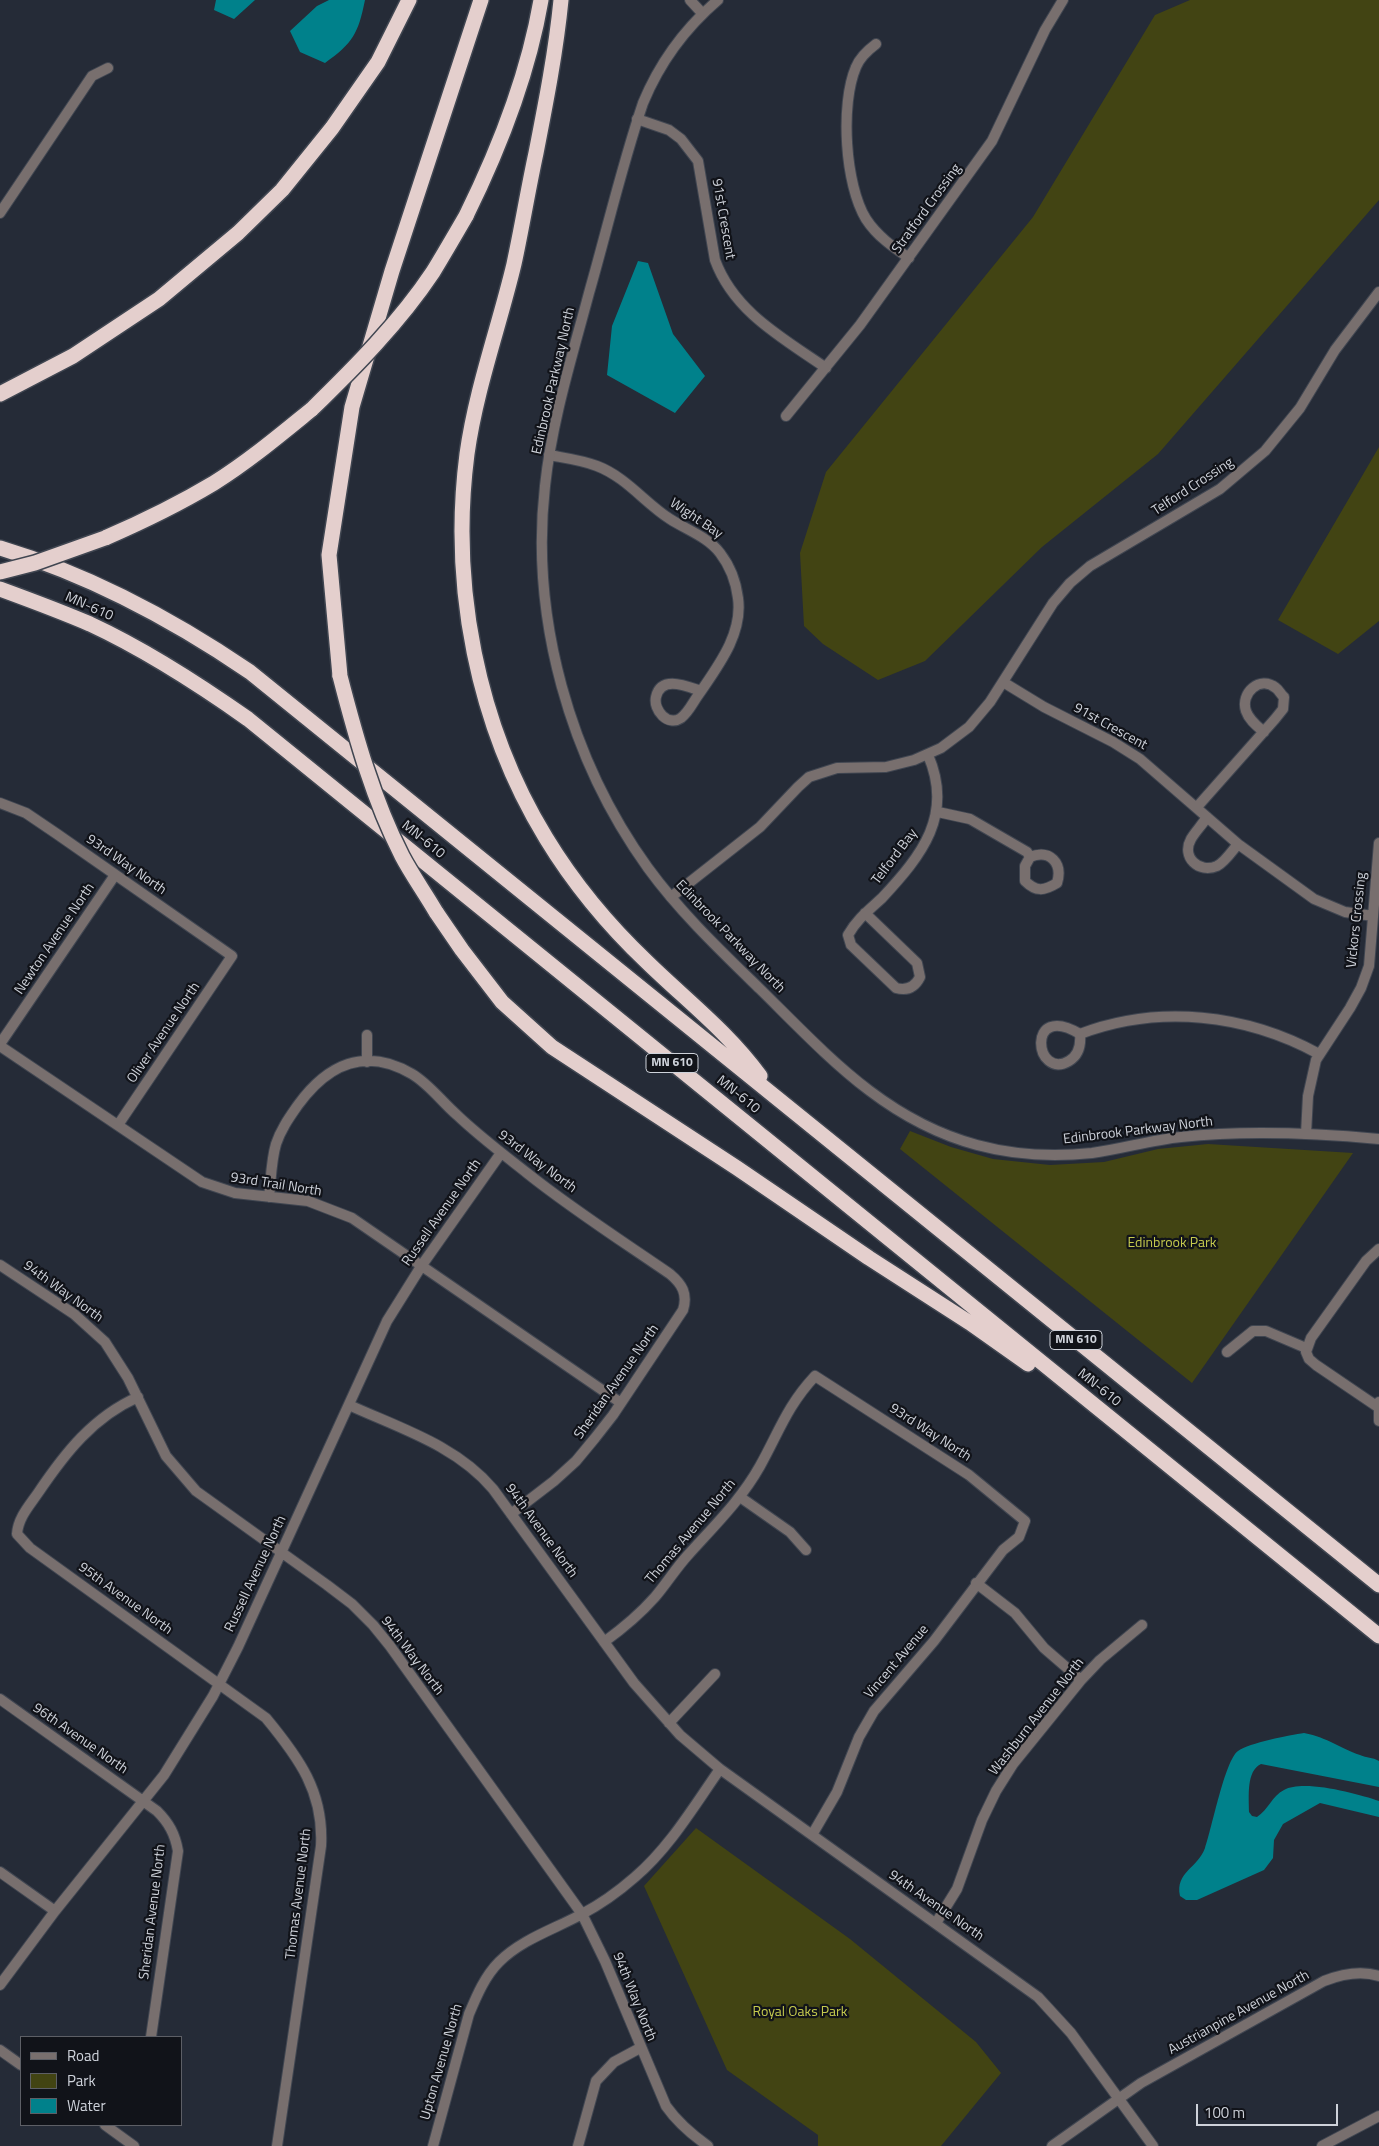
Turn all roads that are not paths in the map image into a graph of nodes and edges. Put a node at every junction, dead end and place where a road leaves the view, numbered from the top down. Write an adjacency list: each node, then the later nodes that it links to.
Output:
1 (409, 0): 16 (highway)
2 (480, 0): 67 (highway, bridge)
3 (541, 0): 20 (highway, bridge)
4 (561, 0): 43 (highway)
5 (690, 0): 8 (street)
6 (718, 0): 8 (street, Edinbrook Parkway North)
7 (1063, 0): 13 (street, Stratford Crossing)
8 (702, 13): 11 (street, Edinbrook Parkway North)
9 (876, 44): 13 (street)
10 (108, 68): 12 (street)
11 (637, 119): 15 (street, 91st Crescent); 18 (street, Edinbrook Parkway North)
12 (0, 213)
13 (908, 258): 15 (street, Stratford Crossing)
14 (1379, 292): 22 (street, Telford Crossing)
15 (826, 368): 17 (street, Stratford Crossing)
16 (0, 394)
17 (786, 416)
18 (549, 455): 23 (street, Wight Bay); 34 (street, Edinbrook Parkway North)
19 (0, 548): 43 (highway, MN-610 / MN 610)
20 (0, 572)
21 (0, 589): 67 (highway, MN-610 / MN 610)
22 (1003, 682): 25 (street, Telford Crossing); 27 (street, 91st Crescent)
23 (701, 691): 23 (street, Wight Bay)
24 (1264, 732): 24 (street); 27 (street)
25 (928, 755): 28 (street, Telford Bay); 34 (street, Telford Crossing)
26 (0, 803): 33 (street, 93rd Way North)
27 (1197, 807): 29 (street, 91st Crescent)
28 (938, 812): 32 (street); 35 (street, Telford Bay)
29 (1207, 818): 31 (street, 91st Crescent); 31 (street)
30 (1379, 843): 36 (street, Vickors Crossing)
31 (1238, 844): 36 (street, 91st Crescent)
32 (1030, 857)
33 (116, 875): 37 (street, 93rd Way North); 40 (street, Newton Avenue North)
34 (671, 897): 45 (street, Edinbrook Parkway North)
35 (865, 913): 35 (street, Telford Bay)
36 (1372, 916): 41 (street, Vickors Crossing)
37 (232, 956): 44 (street, Oliver Avenue North)
38 (1080, 1034): 41 (street)
39 (366, 1035): 42 (street)
40 (0, 1045): 44 (street, 93rd Trail North)
41 (1319, 1054): 45 (street, Vickors Crossing)
42 (367, 1062): 47 (street, 93rd Way North); 48 (street, 93rd Way North)
43 (773, 1093): 68 (highway, MN-610 / MN 610)
44 (118, 1125): 48 (street, 93rd Trail North)
45 (1306, 1134): 46 (street, Edinbrook Parkway North)
46 (1379, 1139)
47 (501, 1153): 51 (street, Russell Avenue North); 52 (street, 93rd Way North)
48 (269, 1197): 51 (street, 93rd Trail North)
49 (1379, 1249): 53 (street)
50 (0, 1265): 56 (street, 94th Way North)
51 (422, 1265): 57 (street, 93rd Trail North); 59 (street, Russell Avenue North)
52 (686, 1296): 57 (street, Sheridan Avenue North)
53 (1306, 1348): 54 (street); 58 (street)
54 (1227, 1352)
55 (814, 1376): 61 (street, Thomas Avenue North); 63 (street, 93rd Way North)
56 (138, 1397): 65 (street, 94th Way North); 74 (street, 95th Avenue North)
57 (621, 1404): 62 (street, Sheridan Avenue North)
58 (1379, 1404): 60 (street)
59 (349, 1405): 62 (street, 94th Avenue North); 65 (street, Russell Avenue North)
60 (1379, 1421)
61 (740, 1497): 64 (street); 71 (street, Thomas Avenue North)
62 (511, 1514): 71 (street, 94th Avenue North)
63 (1025, 1521): 66 (street, Vincent Avenue)
64 (806, 1550)
65 (281, 1553): 74 (street, Russell Avenue North); 82 (street, 94th Way North)
66 (976, 1583): 73 (street); 79 (street, Vincent Avenue)
67 (1314, 1584): 70 (highway, MN-610 / MN 610)
68 (1379, 1585)
69 (1142, 1625): 73 (street, Washburn Avenue North)
70 (1379, 1636)
71 (604, 1642): 76 (street, 94th Avenue North)
72 (715, 1674): 76 (street)
73 (1081, 1680): 83 (street, Washburn Avenue North)
74 (219, 1684): 78 (street, Russell Avenue North); 94 (street, Thomas Avenue North)
75 (0, 1699): 78 (street, 96th Avenue North)
76 (669, 1723): 77 (street, 94th Avenue North)
77 (720, 1769): 79 (street, 94th Avenue North); 82 (street, Upton Avenue North)
78 (145, 1802): 81 (street, Russell Avenue North); 86 (street, Sheridan Avenue North)
79 (812, 1835): 83 (street, 94th Avenue North)
80 (0, 1872): 81 (street)
81 (55, 1912): 85 (street, Russell Avenue North)
82 (582, 1914): 87 (street, 94th Way North); 95 (street, Upton Avenue North)
83 (936, 1923): 90 (street, 94th Avenue North)
84 (1379, 1976): 90 (street, Austrianpine Avenue North)
85 (0, 1985)
86 (151, 2036)
87 (640, 2048): 96 (street); 97 (street, 94th Way North)
88 (0, 2050): 89 (street)
89 (20, 2064)
90 (1118, 2099): 98 (street, Austrianpine Avenue North); 99 (street, 94th Avenue North)
91 (1379, 2116): 100 (street)
92 (112, 2127): 93 (street)
93 (134, 2146)
94 (277, 2146)
95 (433, 2146)
96 (578, 2146)
97 (708, 2146)
98 (1052, 2146)
99 (1153, 2146)
100 (1322, 2146)

